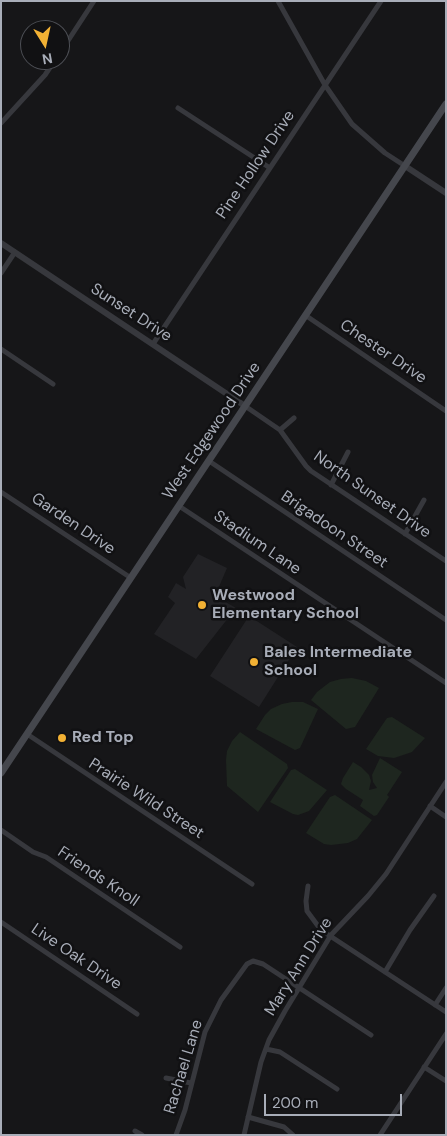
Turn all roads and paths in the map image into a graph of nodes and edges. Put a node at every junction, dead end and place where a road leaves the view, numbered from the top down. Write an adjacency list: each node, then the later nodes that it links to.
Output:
1 (94, 1): 4 (street)
2 (278, 1): 6 (street)
3 (381, 1): 6 (street, Pine Hollow Drive)
4 (70, 38)
5 (48, 70): 9 (street)
6 (325, 84): 10 (street); 11 (street, Pine Hollow Drive)
7 (446, 104): 10 (main road, West Edgewood Drive)
8 (178, 108): 11 (street)
9 (1, 123)
10 (404, 166): 12 (street); 16 (main road, West Edgewood Drive)
11 (270, 168): 17 (street, Pine Hollow Drive)
12 (446, 193)
13 (1, 243): 14 (street, Sunset Drive)
14 (15, 252): 15 (street); 17 (street, Sunset Drive)
15 (1, 273)
16 (305, 315): 20 (main road, West Edgewood Drive); 21 (street, Chester Drive)
17 (153, 344): 20 (street, Sunset Drive)
18 (1, 349): 19 (street)
19 (53, 384)
20 (245, 406): 23 (street, North Sunset Drive); 25 (main road, West Edgewood Drive)
21 (446, 411)
22 (294, 418): 23 (street)
23 (280, 430): 26 (street, North Sunset Drive)
24 (348, 452): 26 (street)
25 (209, 461): 29 (main road, West Edgewood Drive); 33 (street, Brigadoon Street)
26 (331, 485): 30 (street, North Sunset Drive)
27 (1, 492): 32 (street, Garden Drive)
28 (424, 500): 30 (street)
29 (179, 506): 32 (main road, West Edgewood Drive); 34 (street, Stadium Lane)
30 (405, 534): 31 (street, North Sunset Drive)
31 (446, 561)
32 (131, 578): 35 (main road, West Edgewood Drive)
33 (446, 620)
34 (446, 683)
35 (27, 734): 36 (main road, West Edgewood Drive); 41 (street, Prairie Wild Street)
36 (1, 773)
37 (446, 782): 38 (street, Mary Ann Drive)
38 (430, 806): 39 (street); 45 (street, Mary Ann Drive)
39 (446, 817)
40 (1, 830): 46 (street, Friends Knoll)
41 (252, 884)
42 (308, 886): 45 (street)
43 (434, 896): 47 (street)
44 (1, 922): 52 (street, Live Oak Drive)
45 (331, 935): 47 (street); 48 (street, Mary Ann Drive)
46 (180, 947)
47 (385, 972): 50 (street)
48 (300, 988): 54 (street); 55 (street, Mary Ann Drive); 59 (street, Rachael Lane)
49 (446, 988): 50 (street)
50 (435, 1005): 51 (street)
51 (446, 1012)
52 (137, 1014)
53 (446, 1034): 56 (street)
54 (371, 1035)
55 (266, 1049): 60 (street); 61 (street, Mary Ann Drive)
56 (424, 1067): 58 (street); 67 (street)
57 (166, 1078): 59 (street)
58 (446, 1082)
59 (191, 1083): 64 (street, Rachael Lane)
60 (337, 1089)
61 (248, 1117): 65 (street, Mary Ann Drive); 66 (street)
62 (135, 1131): 63 (street)
63 (142, 1135)
64 (176, 1135)
65 (244, 1135)
66 (293, 1135)
67 (380, 1135)

